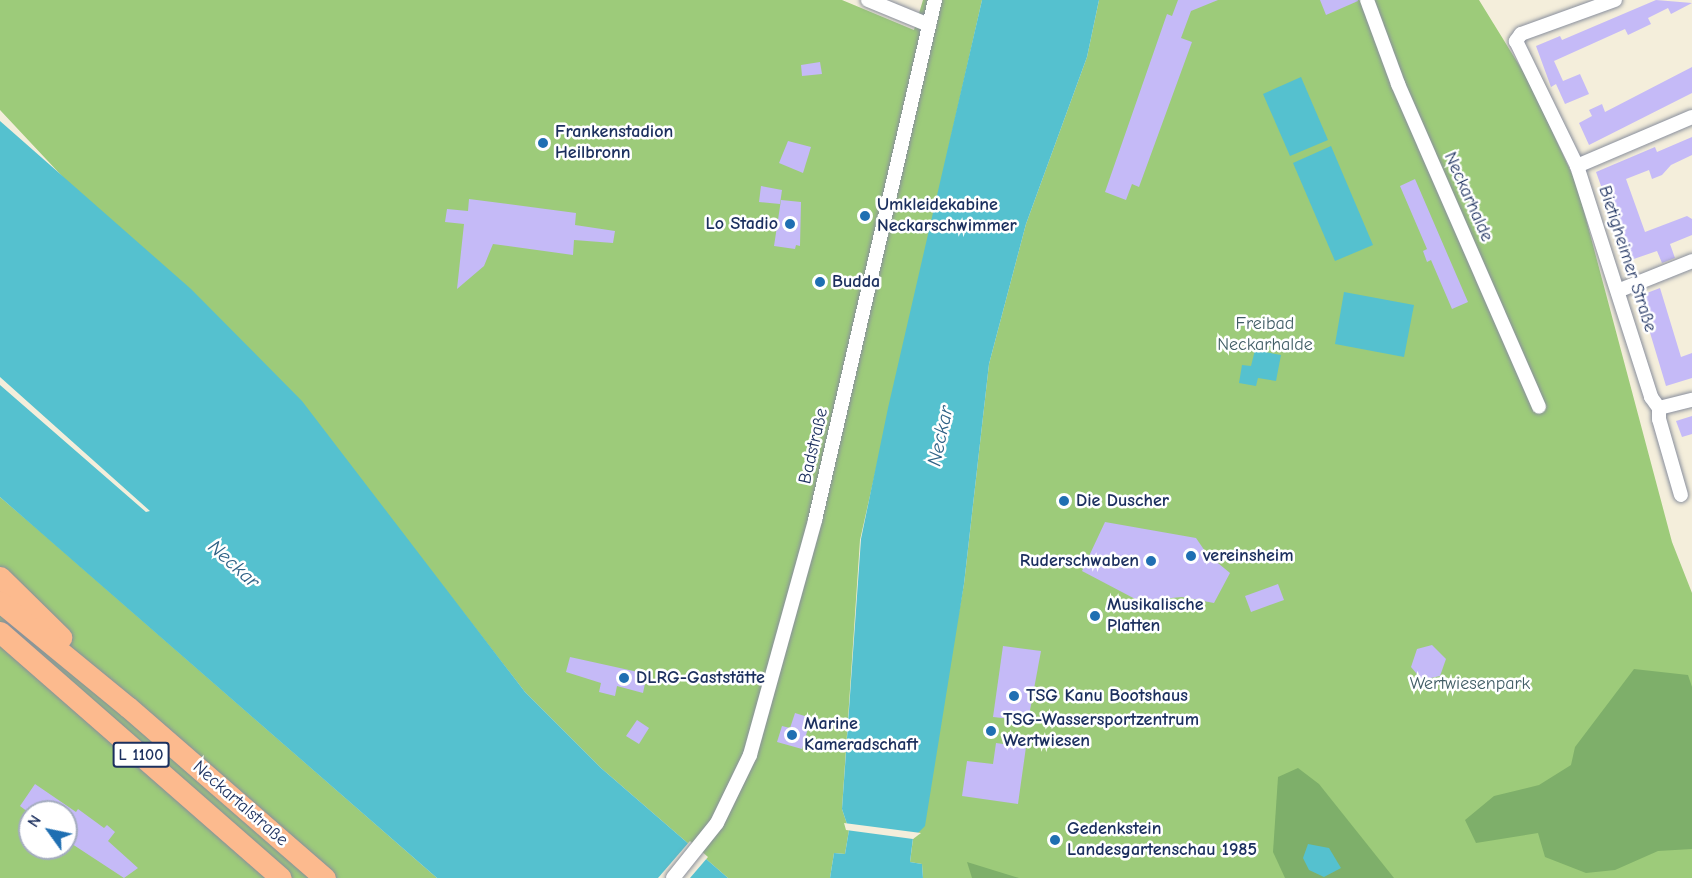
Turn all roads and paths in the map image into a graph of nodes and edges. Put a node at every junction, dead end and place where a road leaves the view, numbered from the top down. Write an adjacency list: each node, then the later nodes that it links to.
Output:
1 (868, 0): 5 (street)
2 (935, 0): 5 (street, Badstraße)
3 (1367, 0): 11 (street, Neckarhalde)
4 (1615, 0): 7 (street, Bietigheimer Straße)
5 (929, 25): 20 (street, Badstraße)
6 (1692, 117): 7 (street)
7 (1577, 166): 9 (street, Bietigheimer Straße)
8 (1692, 261): 9 (street)
9 (1620, 290): 12 (street, Bietigheimer Straße)
10 (1692, 400): 12 (street)
11 (1539, 407)
12 (1659, 408): 13 (street, Bietigheimer Straße)
13 (1682, 495)
14 (0, 577): 17 (main road, Neckartalstraße)
15 (0, 602): 17 (main road, Neckartalstraße / L 1100)
16 (0, 632): 18 (main road, Neckartalstraße / L 1100)
17 (128, 706): 19 (main road, Neckartalstraße / L 1100)
18 (281, 878)
19 (325, 878)
20 (673, 878)

